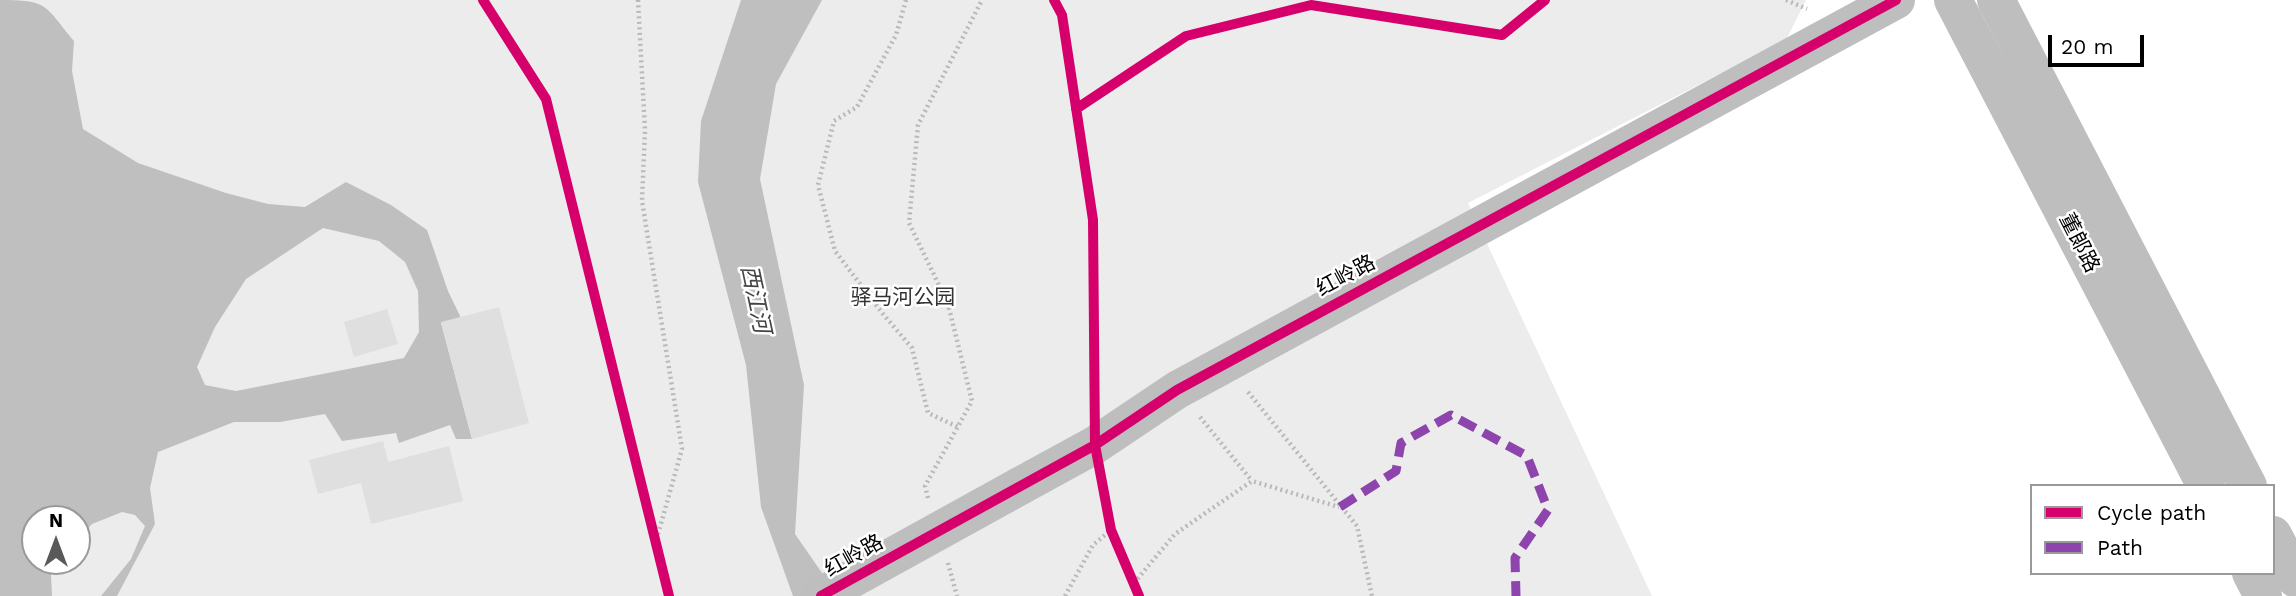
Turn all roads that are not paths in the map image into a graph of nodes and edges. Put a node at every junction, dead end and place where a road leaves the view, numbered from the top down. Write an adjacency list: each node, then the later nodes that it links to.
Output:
1 (1896, 0): 9 (street, 红岭路, bridge)
2 (1953, 0): 4 (street, 董郞路)
3 (1996, 0): 5 (street, 董郞路)
4 (2205, 484)
5 (2247, 484)
6 (2275, 539): 8 (street)
7 (2252, 575): 10 (street)
8 (2296, 579)
9 (821, 596)
10 (2263, 596)

